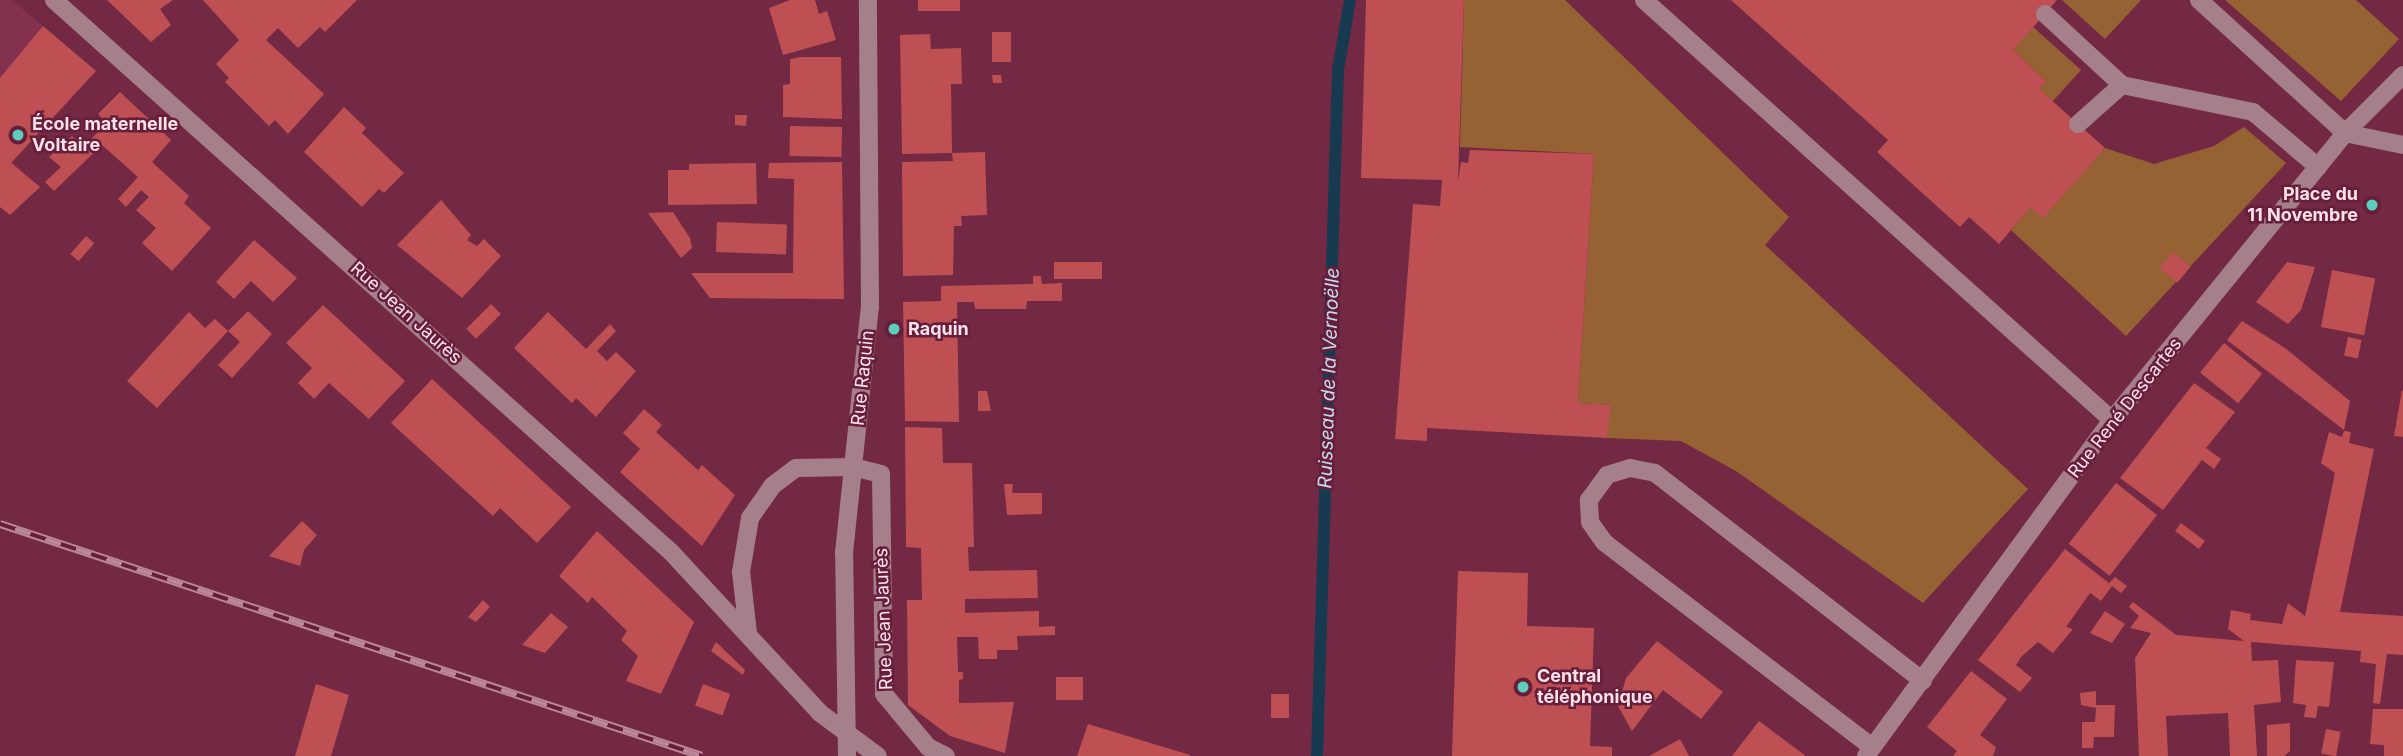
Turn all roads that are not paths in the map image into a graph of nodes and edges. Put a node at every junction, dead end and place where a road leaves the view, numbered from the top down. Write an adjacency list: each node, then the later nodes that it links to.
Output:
1 (55, 0): 14 (street, Rue Jean Jaurès)
2 (868, 0): 13 (street, Rue Raquin)
3 (1644, 0): 12 (street)
4 (2199, 0): 9 (street)
5 (2045, 14): 7 (street)
6 (2403, 75): 9 (street, Rue René Descartes)
7 (2122, 85): 8 (street); 11 (street)
8 (2078, 124)
9 (2345, 133): 10 (street); 11 (street, Rue René Descartes)
10 (2403, 145)
11 (2318, 167): 12 (street, Rue René Descartes)
12 (2112, 420): 15 (street, Rue René Descartes)
13 (853, 467): 14 (street, Rue Jean Jaurès); 17 (street, Rue Raquin); 19 (street, Rue Jean Jaurès)
14 (748, 633): 18 (street, Rue Jean Jaurès)
15 (1923, 681): 16 (street, Rue René Descartes); 16 (street)
16 (1869, 752)
17 (847, 756)
18 (878, 756)
19 (946, 756)

